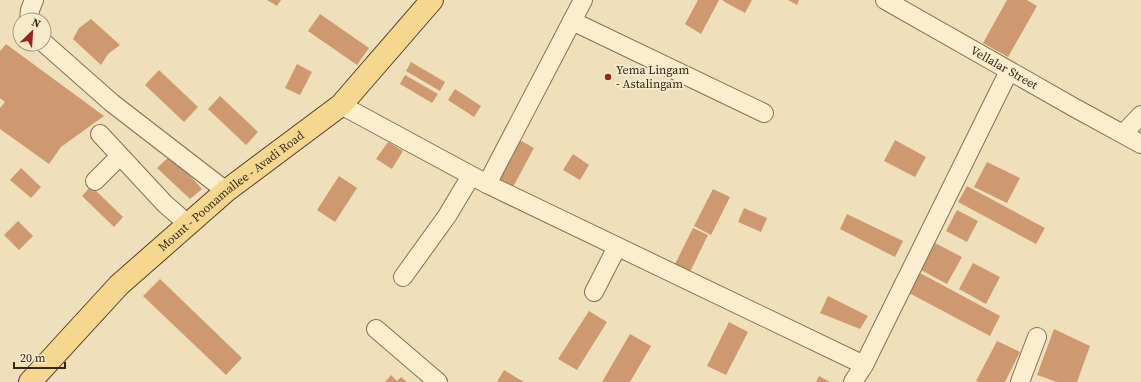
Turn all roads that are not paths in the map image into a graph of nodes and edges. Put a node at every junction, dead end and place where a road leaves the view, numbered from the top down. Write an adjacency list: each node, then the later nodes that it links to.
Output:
1 (34, 0): 5 (street)
2 (432, 0): 9 (main road, Mount - Poonamallee - Avadi Road)
3 (583, 0): 6 (street)
4 (886, 0): 8 (street, Vellalar Street)
5 (30, 12)
6 (572, 21): 10 (street); 18 (street)
7 (52, 50): 19 (street)
8 (1010, 71): 12 (street, Vellalar Street); 26 (street)
9 (341, 105): 16 (street); 19 (main road, Mount - Poonamallee - Avadi Road)
10 (764, 113)
11 (1141, 115): 12 (street)
12 (1124, 133): 14 (street, Vellalar Street)
13 (100, 134): 15 (street)
14 (1141, 144)
15 (120, 156): 17 (street); 20 (street)
16 (471, 176): 18 (street); 22 (street)
17 (95, 181)
18 (487, 184): 21 (street)
19 (226, 191): 20 (main road, Mount - Poonamallee - Avadi Road)
20 (188, 224): 27 (main road, Mount - Poonamallee - Avadi Road)
21 (617, 247): 23 (street); 26 (street)
22 (403, 277)
23 (594, 292)
24 (376, 329): 28 (street)
25 (1036, 337): 30 (street)
26 (864, 365): 29 (street)
27 (30, 382)
28 (438, 382)
29 (853, 382)
30 (1020, 382)

